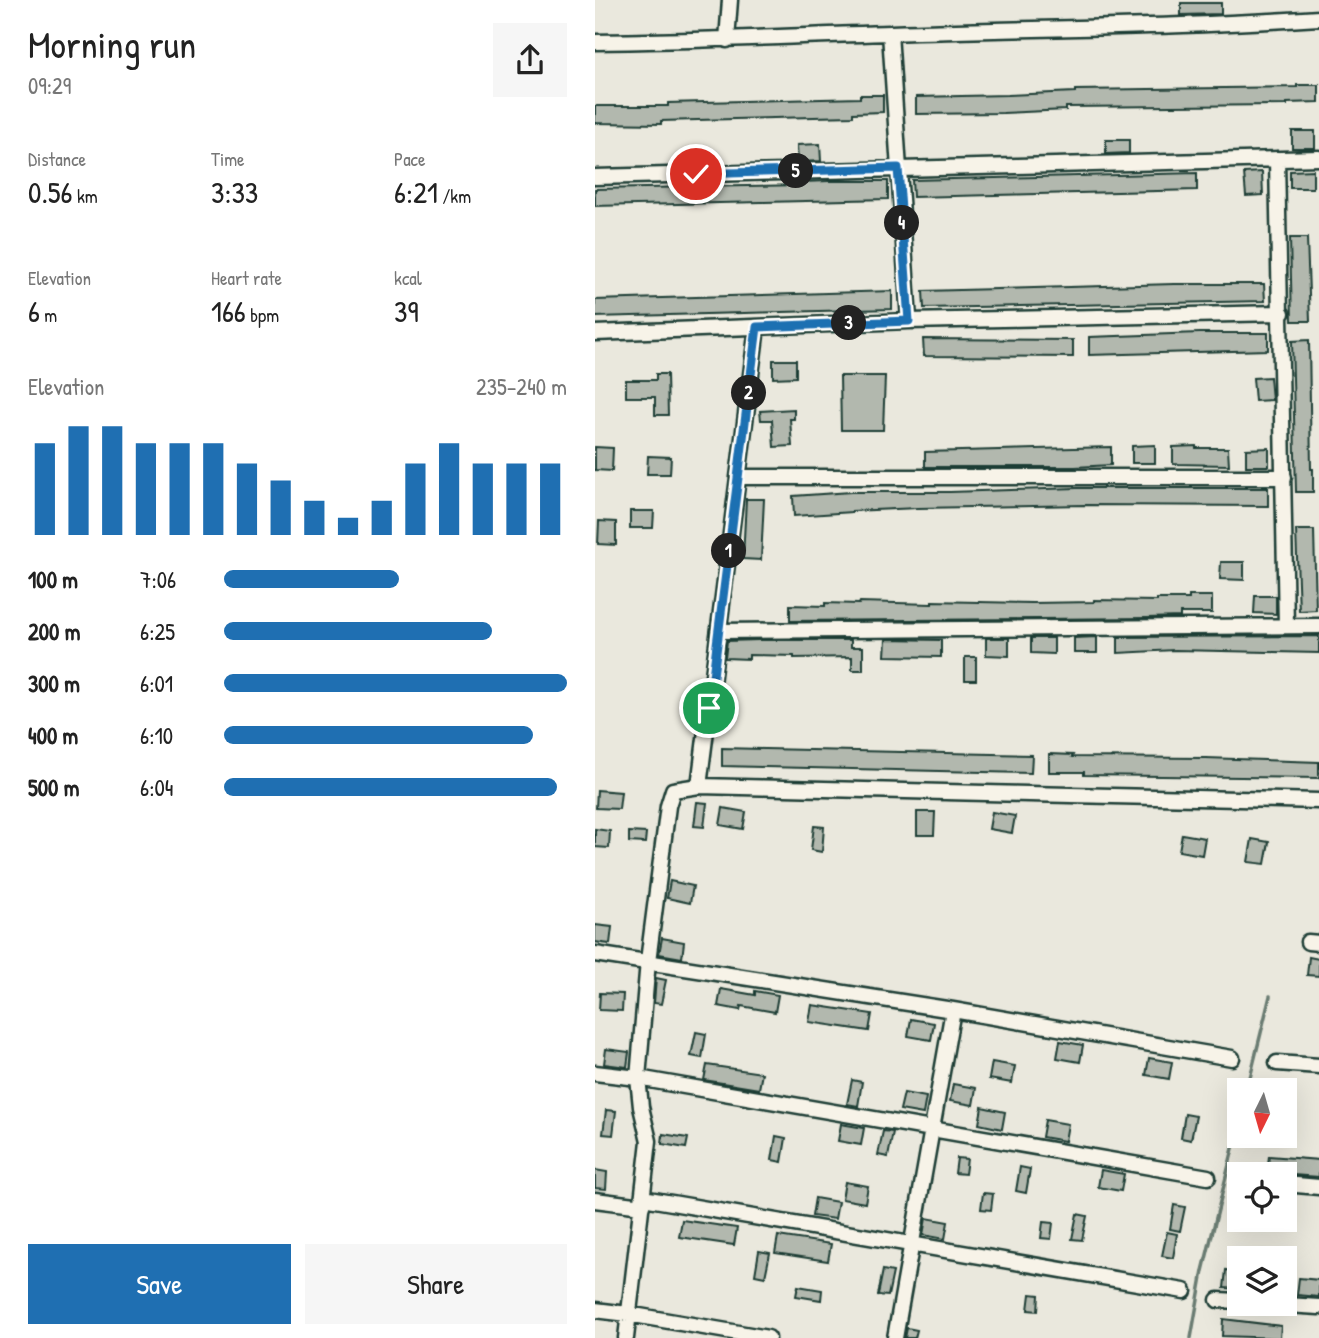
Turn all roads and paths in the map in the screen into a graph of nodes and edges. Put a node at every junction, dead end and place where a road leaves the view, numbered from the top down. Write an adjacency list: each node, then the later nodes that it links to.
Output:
1 (730, 0): 4 (street)
2 (1319, 18): 3 (street)
3 (890, 33): 4 (street); 8 (street)
4 (727, 40): 5 (street)
5 (595, 42)
6 (1319, 158): 7 (street)
7 (1277, 159): 8 (street); 10 (street)
8 (898, 168): 9 (street); 11 (street)
9 (595, 177)
10 (1282, 313): 11 (street); 15 (street)
11 (909, 321): 12 (street)
12 (757, 327): 13 (street); 14 (street)
13 (595, 333)
14 (738, 477): 15 (street); 18 (street)
15 (1285, 477): 16 (street)
16 (1286, 626): 17 (street); 18 (street)
17 (1319, 626)
18 (719, 631): 19 (street)
19 (699, 786): 20 (street); 22 (street)
20 (1319, 801)
21 (595, 954): 22 (street)
22 (648, 961): 23 (street); 28 (street)
23 (953, 1010): 24 (street); 29 (street)
24 (1232, 1058)
25 (1277, 1063): 26 (street)
26 (1319, 1066)
27 (595, 1073): 28 (street)
28 (638, 1077): 29 (street); 34 (street)
29 (933, 1129): 30 (street); 35 (street)
30 (1208, 1177)
31 (1297, 1185): 32 (street)
32 (1319, 1187)
33 (595, 1200): 34 (street)
34 (643, 1202): 35 (street); 42 (street)
35 (911, 1244): 36 (street); 45 (street)
36 (1184, 1291)
37 (1218, 1300): 38 (street)
38 (1227, 1300)
39 (1297, 1306): 40 (street)
40 (1319, 1307)
41 (595, 1310): 42 (street)
42 (628, 1314): 43 (street); 44 (street)
43 (626, 1338)
44 (768, 1338)
45 (895, 1338)

